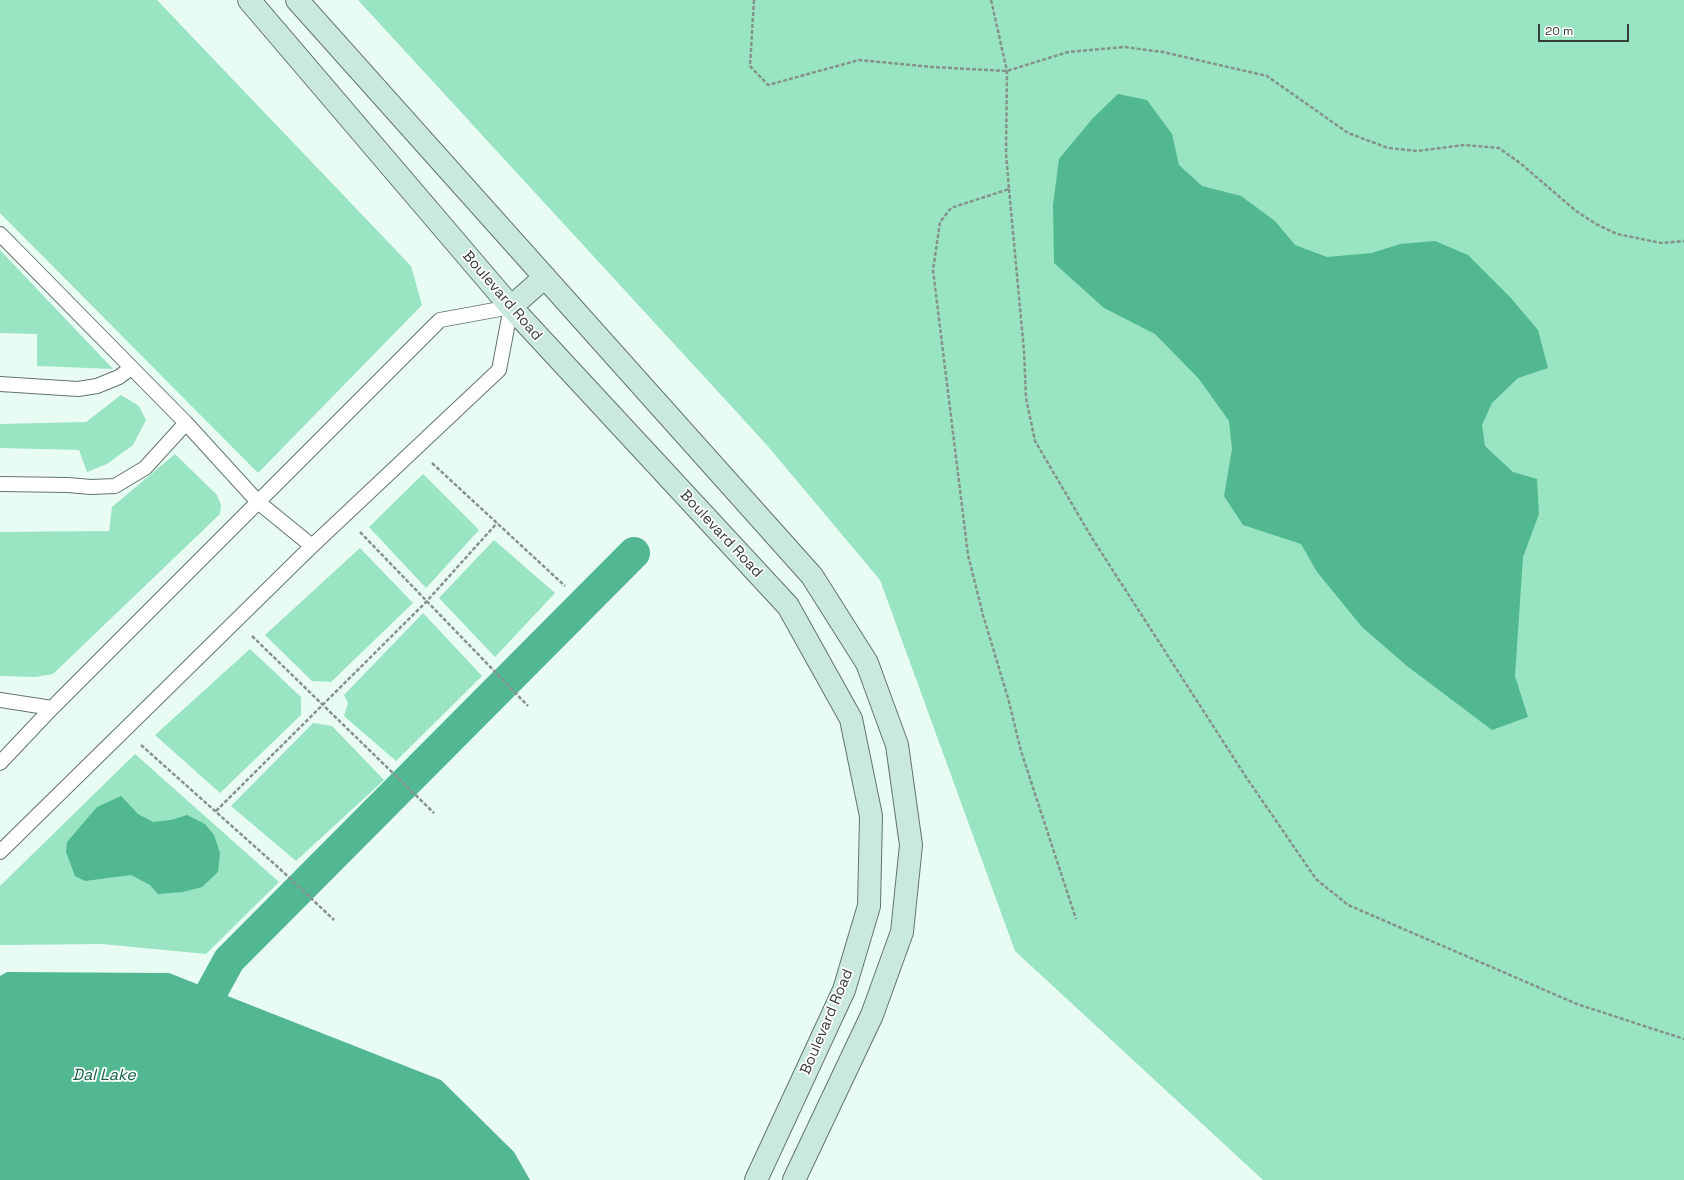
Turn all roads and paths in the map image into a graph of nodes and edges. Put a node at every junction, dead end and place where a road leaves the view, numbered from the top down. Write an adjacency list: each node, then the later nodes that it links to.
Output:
1 (249, 0): 10 (main road, Boulevard Road)
2 (297, 0): 9 (main road)
3 (754, 0): 5 (path)
4 (992, 0): 5 (path)
5 (1007, 71): 6 (path); 8 (path)
6 (1009, 189): 32 (path); 34 (path)
7 (0, 234): 11 (lane)
8 (1684, 240)
9 (545, 277): 10 (main road); 36 (main road)
10 (511, 307): 14 (lane); 16 (lane); 35 (main road, Boulevard Road)
11 (131, 368): 12 (lane); 13 (lane)
12 (0, 384)
13 (186, 423): 15 (lane); 16 (lane)
14 (416, 448): 17 (lane); 18 (path)
15 (0, 484)
16 (258, 502): 19 (lane); 26 (lane)
17 (345, 515): 19 (lane); 21 (path)
18 (497, 523): 20 (path); 21 (path)
19 (312, 546): 22 (lane)
20 (565, 586)
21 (426, 602): 24 (path); 25 (path)
22 (236, 620): 24 (path); 27 (lane)
23 (0, 700): 26 (lane)
24 (324, 705): 29 (path); 30 (path)
25 (528, 706)
26 (52, 708): 28 (lane)
27 (124, 730): 29 (path); 31 (lane)
28 (0, 763)
29 (216, 811): 33 (path)
30 (434, 813)
31 (0, 852)
32 (1076, 919)
33 (334, 920)
34 (1684, 1039)
35 (756, 1180)
36 (794, 1180)

